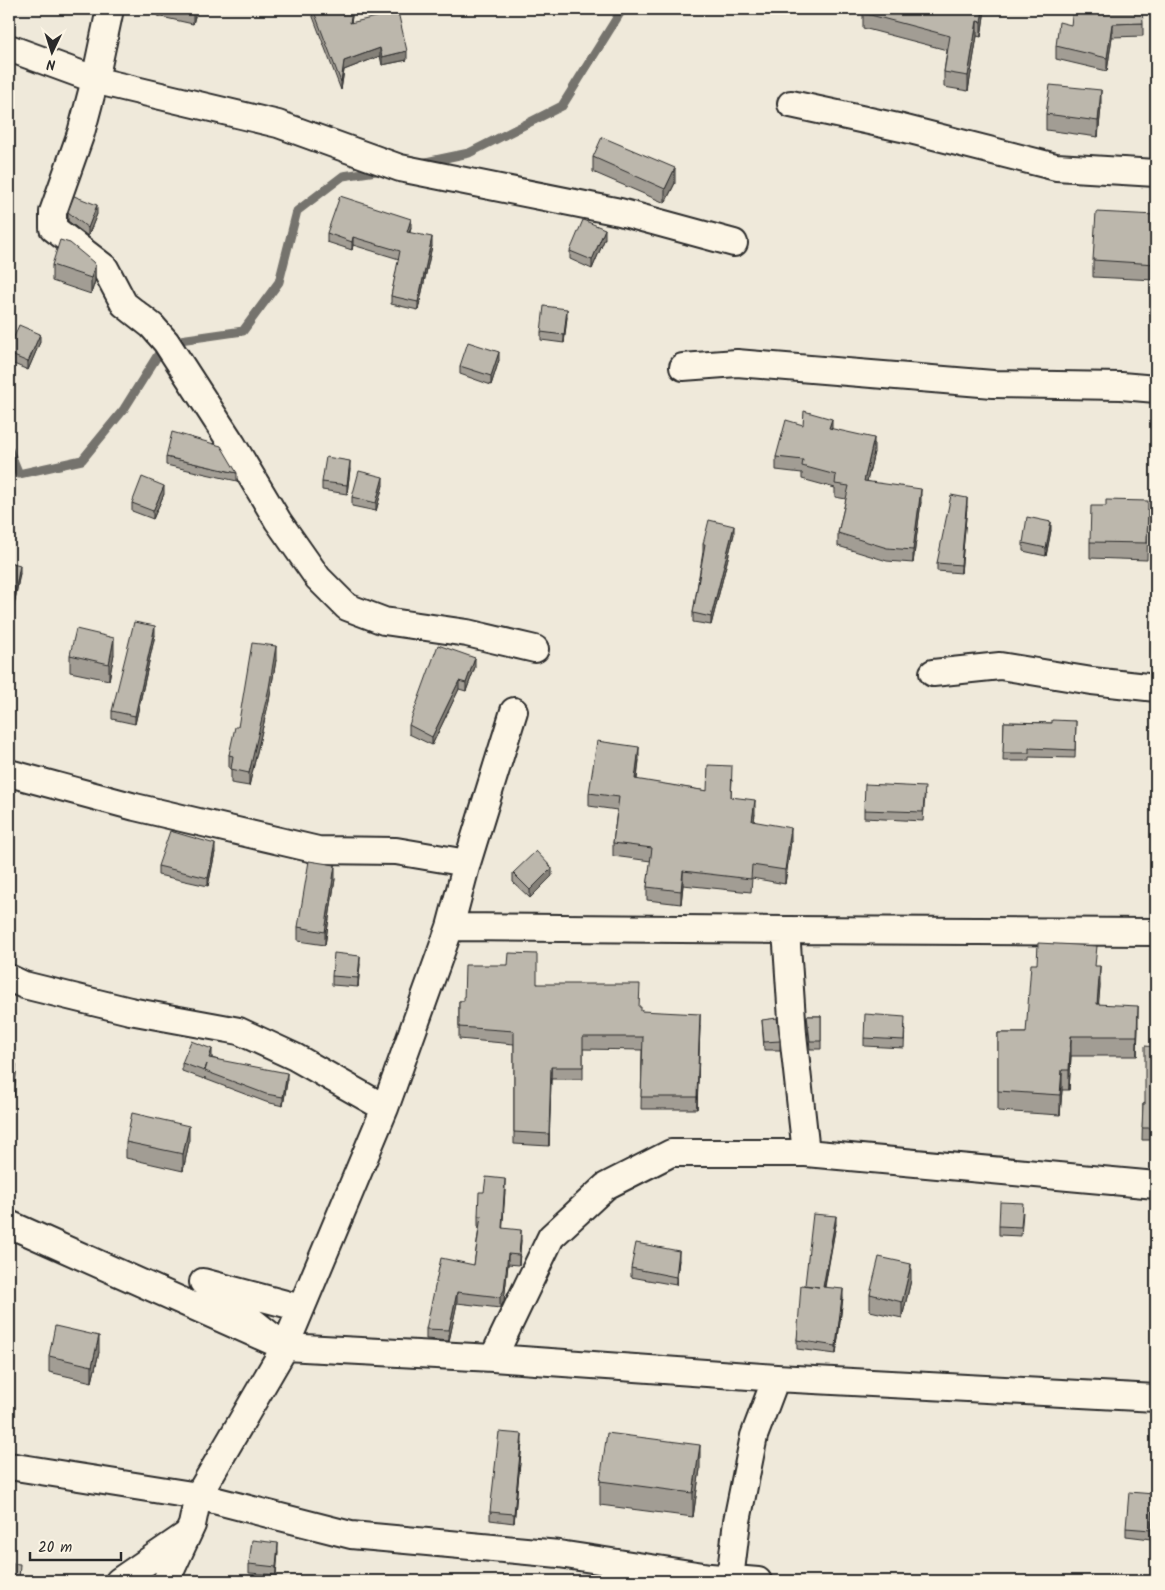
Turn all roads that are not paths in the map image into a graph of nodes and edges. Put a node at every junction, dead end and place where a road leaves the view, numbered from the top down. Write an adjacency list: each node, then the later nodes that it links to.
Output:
1 (110, 9): 3 (street)
2 (9, 48): 3 (street)
3 (95, 80): 6 (street); 9 (street)
4 (792, 104): 5 (street)
5 (1156, 173)
6 (734, 244)
7 (683, 367): 8 (street)
8 (1156, 389)
9 (535, 649)
10 (933, 673): 11 (street)
11 (1156, 688)
12 (514, 711): 14 (street)
13 (9, 773): 14 (street)
14 (467, 863): 15 (street)
15 (450, 926): 16 (street); 19 (street)
16 (786, 930): 17 (street); 20 (street)
17 (1156, 932)
18 (9, 978): 19 (street)
19 (385, 1108): 24 (street)
20 (806, 1153): 21 (street); 25 (street)
21 (1156, 1185)
22 (9, 1224): 24 (street)
23 (301, 1308): 24 (street)
24 (285, 1347): 25 (street); 29 (street)
25 (493, 1358): 26 (street)
26 (776, 1378): 27 (street); 31 (street)
27 (1156, 1398)
28 (9, 1466): 29 (street)
29 (198, 1496): 30 (street); 31 (street)
30 (188, 1534): 32 (street); 33 (street)
31 (716, 1579): 34 (street)
32 (119, 1581)
33 (166, 1581)
34 (758, 1581)

